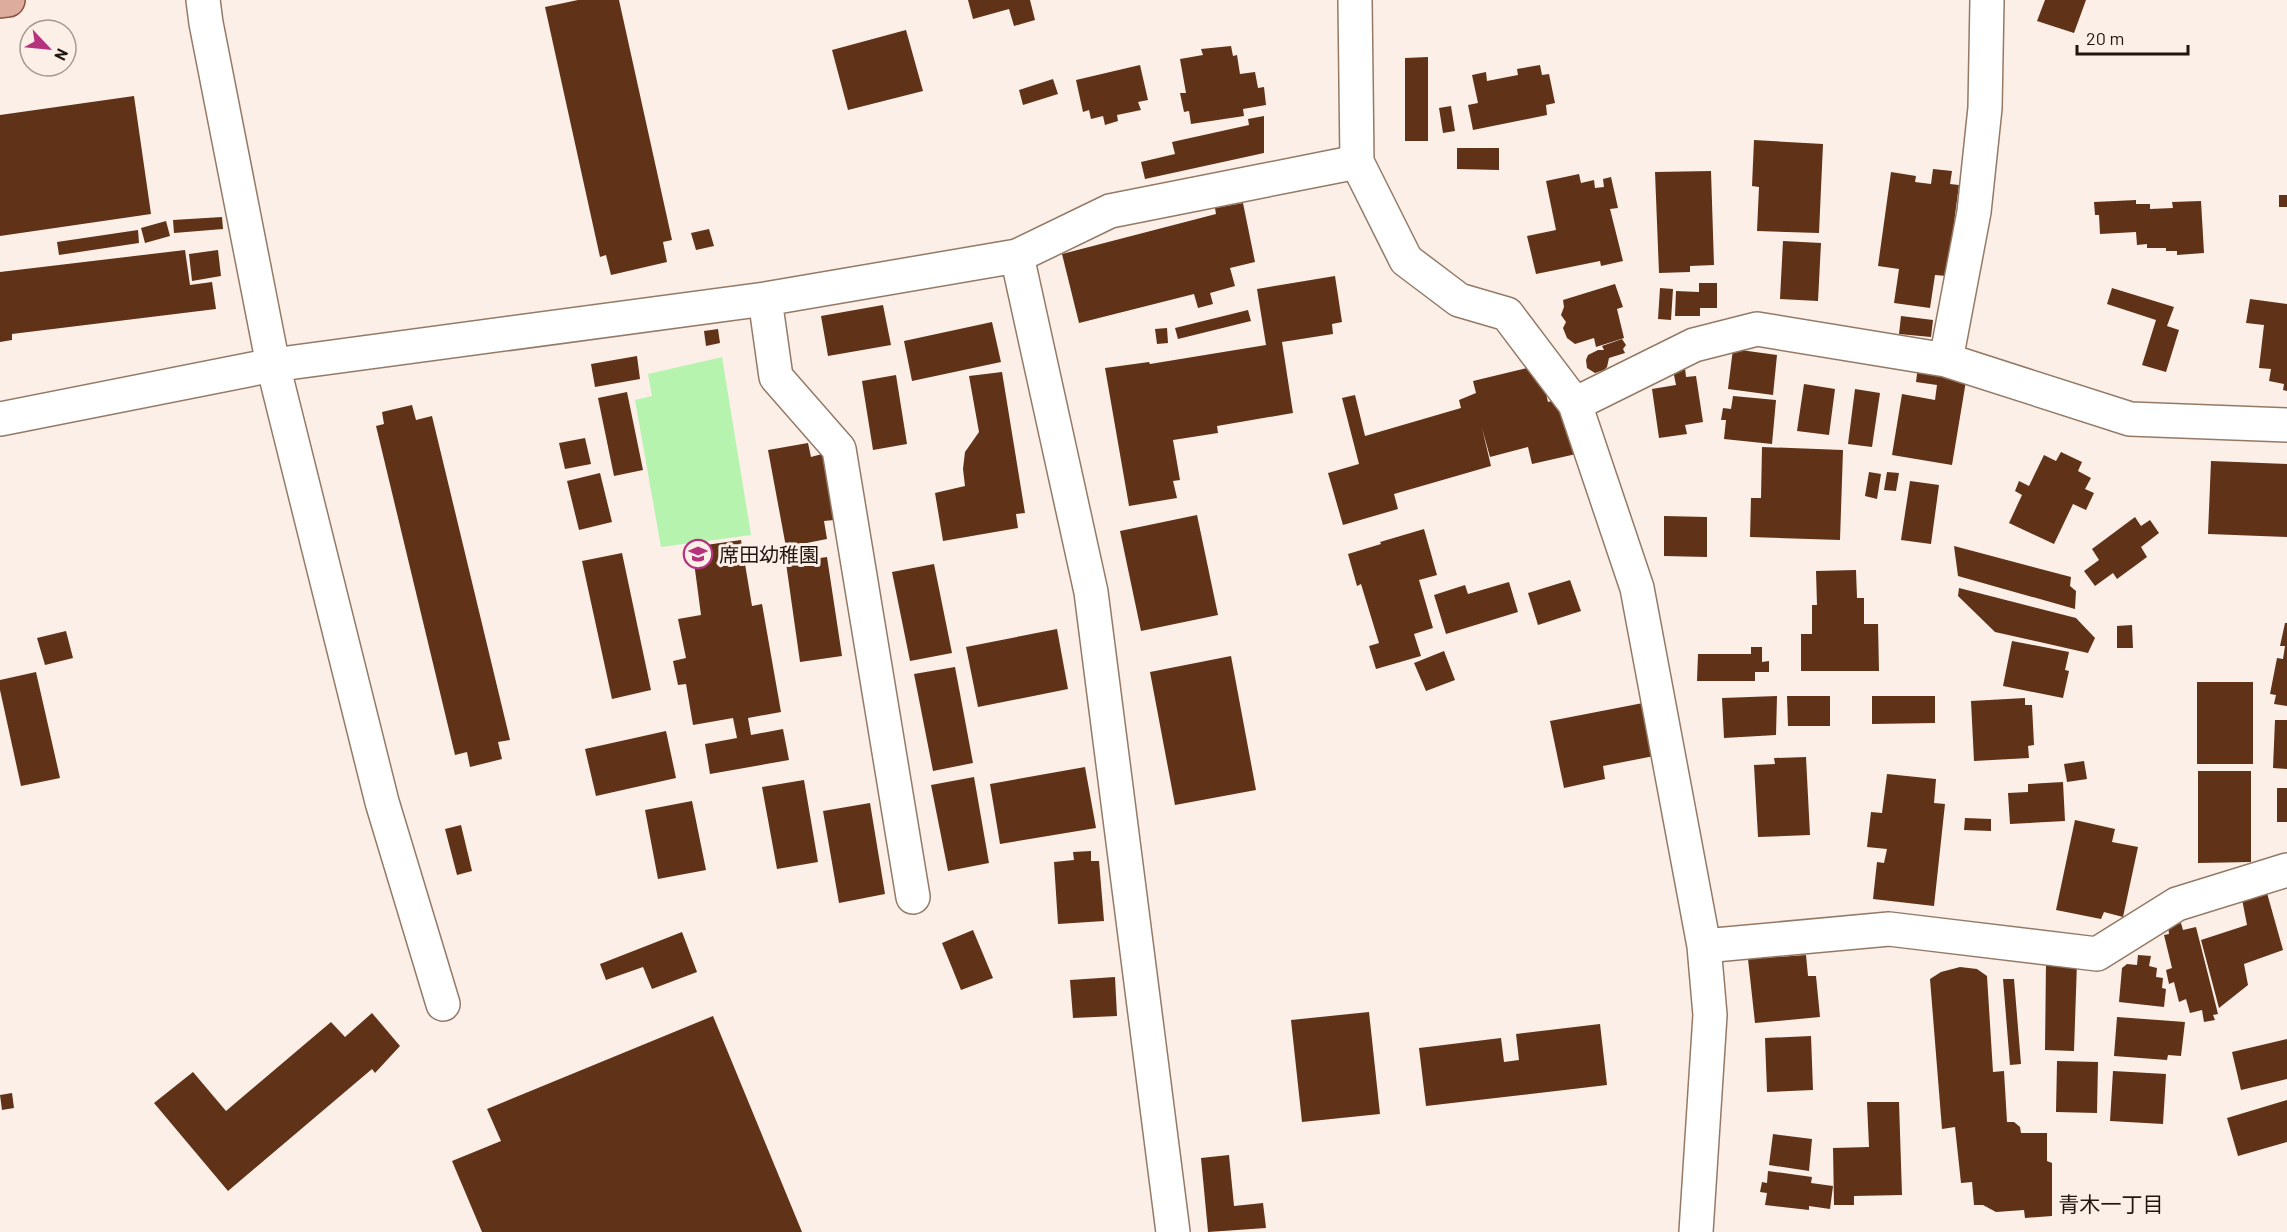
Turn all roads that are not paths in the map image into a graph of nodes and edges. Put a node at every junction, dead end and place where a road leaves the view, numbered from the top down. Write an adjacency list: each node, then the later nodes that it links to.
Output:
1 (8, 0): 5 (main road)
2 (203, 0): 10 (street)
3 (1355, 0): 6 (street)
4 (1987, 0): 9 (street)
5 (0, 1)
6 (1357, 162): 7 (street); 11 (street)
7 (1017, 256): 8 (street); 18 (street)
8 (765, 299): 10 (street); 15 (street)
9 (1946, 360): 11 (street); 13 (street)
10 (273, 365): 12 (street); 17 (street)
11 (1575, 404): 16 (street)
12 (0, 419)
13 (2287, 425)
14 (2287, 870): 16 (street)
15 (913, 897)
16 (1704, 946): 19 (street)
17 (444, 1004)
18 (1173, 1232)
19 (1696, 1232)

